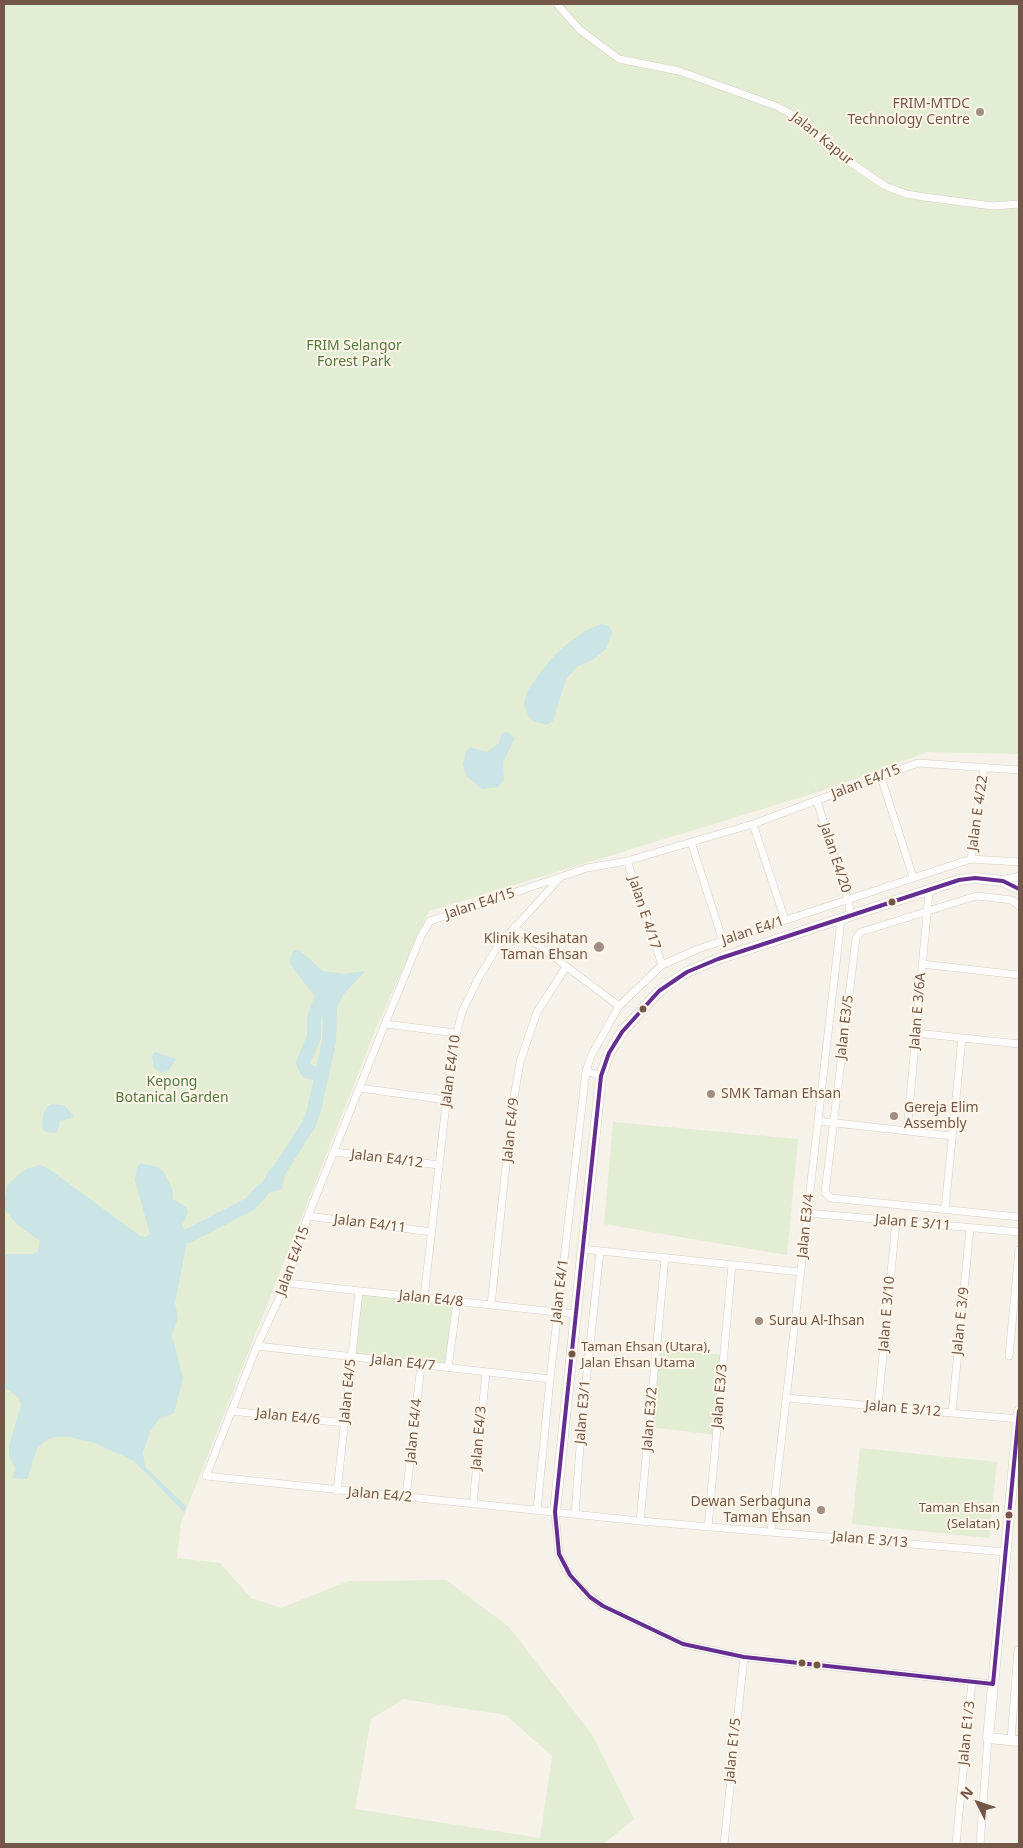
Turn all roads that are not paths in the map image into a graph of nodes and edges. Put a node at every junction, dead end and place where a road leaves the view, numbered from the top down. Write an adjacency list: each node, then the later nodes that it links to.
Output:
1 (557, 4): 2 (street, Jalan Kapur)
2 (1019, 204)
3 (984, 767): 4 (street, Jalan E4/15); 5 (street, Jalan E4/15); 9 (street, Jalan E 4/22)
4 (1019, 770)
5 (881, 777): 6 (street, Jalan E4/15); 13 (street)
6 (817, 801): 7 (street, Jalan E4/15); 18 (street, Jalan E4/20)
7 (753, 824): 8 (street, Jalan E4/15); 22 (street)
8 (691, 842): 10 (street, Jalan E4/15); 24 (street)
9 (971, 859): 11 (street); 13 (street, Jalan E4/1)
10 (627, 861): 12 (street, Jalan E4/15); 26 (street, Jalan E 4/17)
11 (1019, 862)
12 (561, 877): 23 (street, Jalan E4/10); 30 (street, Jalan E4/15)
13 (913, 877): 18 (street, Jalan E4/1)
14 (1019, 878): 15 (street)
15 (1003, 881): 16 (street); 17 (street)
16 (1019, 889)
17 (929, 892): 20 (street, Jalan E 3/6A); 21 (street)
18 (848, 900): 21 (street, Jalan E4/20); 22 (street, Jalan E4/1)
19 (1019, 906): 20 (street)
20 (927, 910): 25 (street, Jalan E 3/6A); 40 (street, Jalan E3/5)
21 (846, 918): 36 (street); 39 (street, Jalan E3/4)
22 (785, 920): 24 (street, Jalan E4/1)
23 (514, 927): 27 (street); 31 (street, Jalan E4/10)
24 (723, 940): 26 (street, Jalan E4/1)
25 (922, 964): 28 (street); 32 (street, Jalan E 3/6A)
26 (662, 965): 29 (street, Jalan E4/1)
27 (566, 967): 29 (street); 63 (street, Jalan E4/9)
28 (1019, 975)
29 (619, 1006): 35 (street, Jalan E4/1)
30 (385, 1024): 31 (street); 37 (street, Jalan E4/15)
31 (456, 1033): 38 (street, Jalan E4/10)
32 (916, 1033): 33 (street); 41 (street, Jalan E 3/6A)
33 (962, 1038): 34 (street); 42 (street)
34 (1019, 1044)
35 (586, 1071): 36 (street); 64 (street, Jalan E4/1)
36 (601, 1076): 53 (street)
37 (359, 1088): 38 (street); 43 (street, Jalan E4/15)
38 (446, 1100): 44 (street, Jalan E4/10)
39 (818, 1121): 40 (street); 46 (street, Jalan E3/4)
40 (833, 1123): 41 (street); 45 (street, Jalan E3/5)
41 (907, 1132): 42 (street)
42 (952, 1136): 45 (street)
43 (334, 1152): 44 (street, Jalan E4/12); 47 (street, Jalan E4/15)
44 (439, 1165): 51 (street, Jalan E4/10)
45 (945, 1210): 48 (street)
46 (808, 1213): 49 (street, Jalan E 3/11); 58 (street, Jalan E3/4)
47 (308, 1216): 51 (street, Jalan E4/11); 59 (street, Jalan E4/15)
48 (1019, 1217)
49 (896, 1221): 50 (street, Jalan E 3/11); 74 (street, Jalan E 3/10)
50 (970, 1228): 52 (street, Jalan E 3/11); 76 (street, Jalan E 3/9)
51 (432, 1232): 61 (street, Jalan E4/10)
52 (1019, 1232)
53 (582, 1249): 55 (street); 65 (street)
54 (1019, 1250): 67 (street)
55 (600, 1251): 56 (street); 86 (street, Jalan E3/1)
56 (665, 1258): 57 (street); 87 (street, Jalan E3/2)
57 (732, 1265): 58 (street); 88 (street, Jalan E3/3)
58 (801, 1272): 73 (street, Jalan E3/4)
59 (286, 1283): 60 (street, Jalan E4/8); 66 (street, Jalan E4/15)
60 (359, 1291): 61 (street, Jalan E4/8); 68 (street, Jalan E4/5)
61 (424, 1298): 62 (street, Jalan E4/8)
62 (457, 1302): 63 (street, Jalan E4/8); 70 (street)
63 (491, 1305): 64 (street, Jalan E4/8)
64 (557, 1312): 65 (street, Jalan E4/8); 72 (street, Jalan E4/1)
65 (575, 1314): 85 (street)
66 (257, 1346): 68 (street, Jalan E4/7); 75 (street, Jalan E4/15)
67 (1009, 1356)
68 (352, 1357): 69 (street, Jalan E4/7); 78 (street, Jalan E4/5)
69 (421, 1365): 70 (street, Jalan E4/7); 82 (street, Jalan E4/4)
70 (448, 1368): 71 (street, Jalan E4/7)
71 (486, 1372): 72 (street, Jalan E4/7); 83 (street, Jalan E4/3)
72 (550, 1379): 84 (street, Jalan E4/1)
73 (786, 1398): 74 (street, Jalan E 3/12); 89 (street, Jalan E3/4)
74 (878, 1406): 76 (street, Jalan E 3/12)
75 (231, 1411): 78 (street, Jalan E4/6); 79 (street, Jalan E4/15)
76 (952, 1413): 77 (street, Jalan E 3/12)
77 (1019, 1415): 80 (street)
78 (345, 1423): 81 (street, Jalan E4/5)
79 (206, 1476): 81 (street, Jalan E4/2)
80 (1016, 1480): 90 (street)
81 (337, 1491): 82 (street, Jalan E4/2)
82 (406, 1497): 83 (street, Jalan E4/2)
83 (473, 1504): 84 (street, Jalan E4/2)
84 (537, 1510): 85 (street, Jalan E4/2)
85 (555, 1512): 86 (street, Jalan E 3/13); 92 (street)
86 (575, 1514): 87 (street, Jalan E 3/13)
87 (640, 1521): 88 (street, Jalan E 3/13)
88 (708, 1526): 89 (street, Jalan E 3/13)
89 (771, 1531): 90 (street, Jalan E 3/13)
90 (1006, 1552): 94 (street)
91 (1018, 1650): 96 (street)
92 (744, 1657): 93 (street); 97 (street, Jalan E1/5)
93 (972, 1682): 94 (street); 98 (street, Jalan E1/3)
94 (993, 1684): 95 (street)
95 (988, 1738): 96 (street); 99 (street)
96 (1015, 1741)
97 (724, 1844)
98 (956, 1844)
99 (980, 1844)

